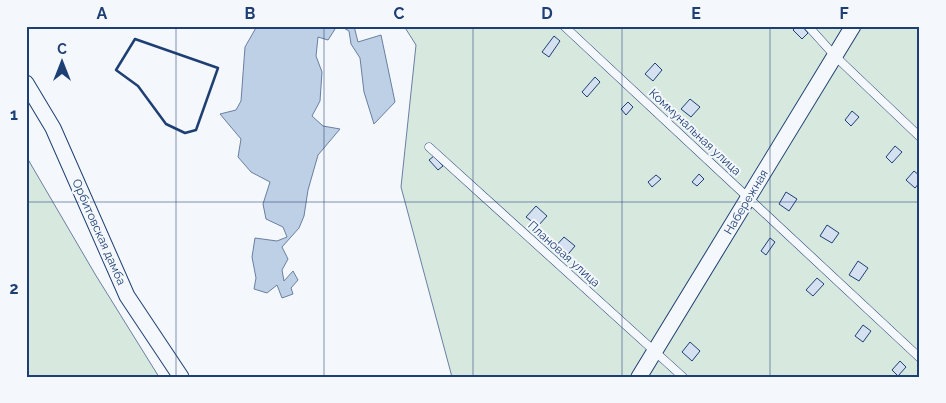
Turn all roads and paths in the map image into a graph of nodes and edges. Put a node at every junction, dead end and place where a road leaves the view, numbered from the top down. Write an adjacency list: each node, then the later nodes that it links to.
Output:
1 (564, 26): 8 (lane, Коммунальная улица)
2 (808, 26): 4 (lane)
3 (853, 26): 4 (street, Набережная)
4 (835, 56): 6 (lane); 8 (street, Набережная)
5 (26, 83): 11 (street, Орбитовская дамба)
6 (920, 137)
7 (429, 147): 9 (lane, Плановая улица)
8 (749, 197): 9 (street, Набережная); 10 (lane, Коммунальная улица)
9 (655, 351): 12 (street, Набережная); 13 (lane, Плановая улица)
10 (920, 358)
11 (181, 377)
12 (639, 377)
13 (683, 377)

